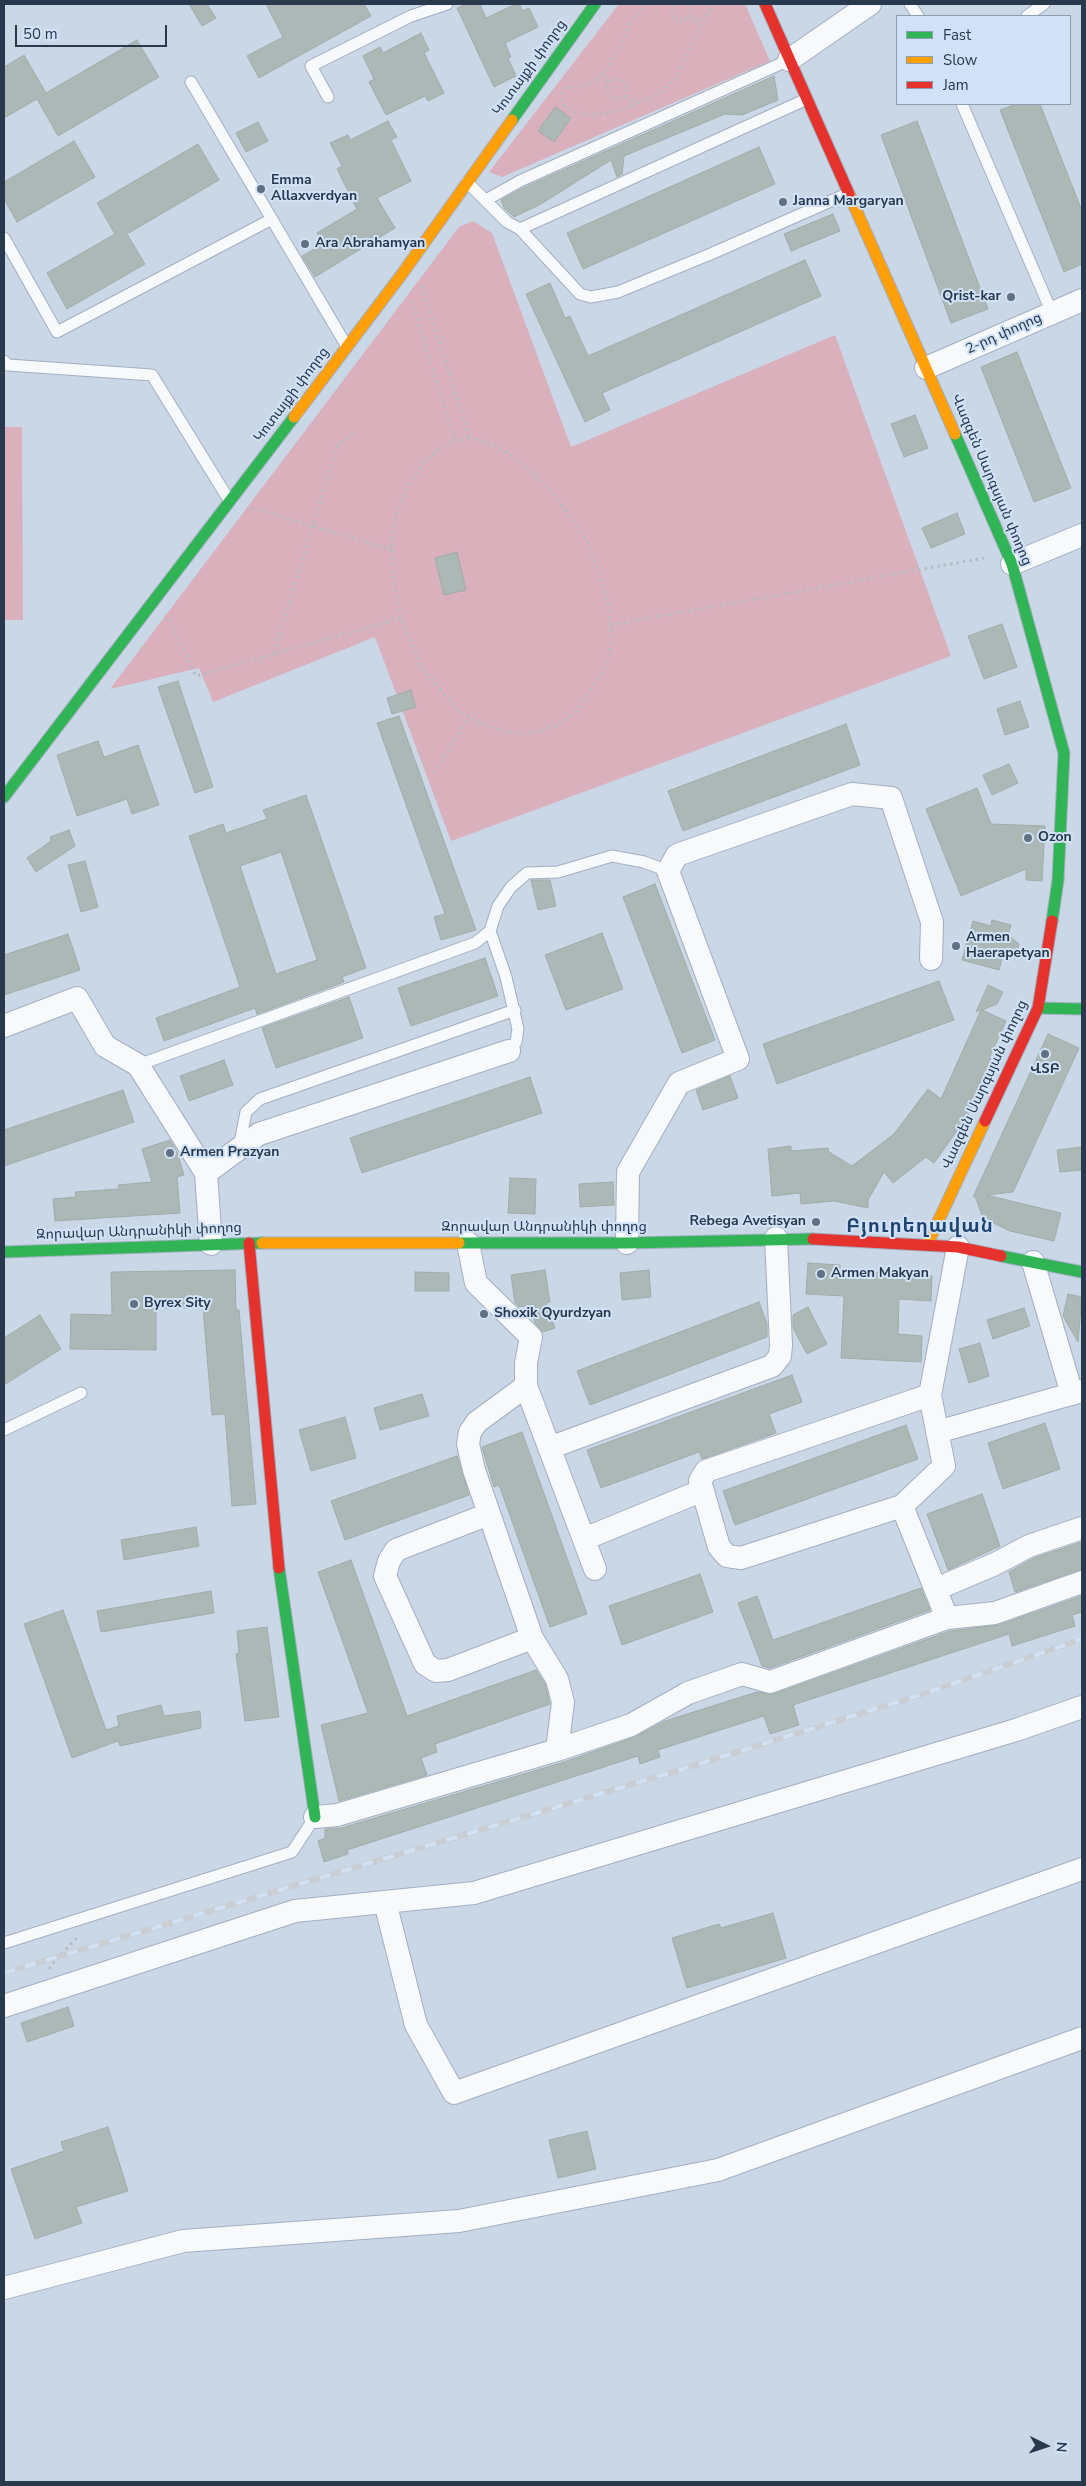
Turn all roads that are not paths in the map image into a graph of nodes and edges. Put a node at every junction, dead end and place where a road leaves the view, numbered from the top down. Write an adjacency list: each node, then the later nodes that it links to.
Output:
1 (447, 4): 11 (lane)
2 (595, 4): 14 (street, Կոտայքի փողոց)
3 (765, 4): 9 (street, Վազգեն Սարգսյան փողոց)
4 (870, 4): 9 (street)
5 (910, 4): 7 (lane)
6 (1044, 4): 8 (lane)
7 (917, 15)
8 (1028, 15)
9 (789, 60): 12 (street, Վազգեն Սարգսյան փողոց); 16 (lane)
10 (191, 82): 17 (lane)
11 (328, 97)
12 (807, 100): 15 (street, Վազգեն Սարգսյան փողոց); 18 (lane)
13 (962, 105): 21 (lane)
14 (466, 182): 16 (lane); 22 (street, Կոտայքի փողոց)
15 (849, 193): 18 (lane); 24 (street, Վազգեն Սարգսյան փողոց)
16 (486, 200): 18 (lane)
17 (272, 219): 19 (lane); 22 (lane)
18 (520, 229)
19 (4, 238)
20 (1082, 300): 21 (street, 2-րդ փողոց)
21 (1052, 313): 24 (street, 2-րդ փողոց)
22 (347, 347): 25 (street, Կոտայքի փողոց)
23 (4, 361): 25 (lane)
24 (926, 368): 27 (street, Վազգեն Սարգսյան փողոց)
25 (229, 501): 28 (street, Կոտայքի փողոց)
26 (1082, 535): 27 (street)
27 (1010, 559): 32 (street, Վազգեն Սարգսյան փողոց)
28 (4, 797)
29 (668, 871): 30 (lane); 31 (street); 43 (street)
30 (490, 931): 34 (lane); 37 (lane)
31 (931, 958)
32 (1038, 1008): 33 (street); 44 (street, Վազգեն Սարգսյան փողոց)
33 (1082, 1009)
34 (514, 1010): 36 (lane); 38 (lane)
35 (4, 1026): 37 (street)
36 (509, 1051): 38 (street)
37 (138, 1065): 39 (street)
38 (239, 1149): 39 (street)
39 (206, 1173): 45 (street)
40 (776, 1238): 43 (street, Զորավար Անդրանիկի փողոց); 44 (street, Զորավար Անդրանիկի փողոց); 56 (street)
41 (250, 1243): 42 (street, Զորավար Անդրանիկի փողոց); 45 (street, Զորավար Անդրանիկի փողոց); 69 (street)
42 (468, 1243): 43 (street, Զորավար Անդրանիկի փողոց); 50 (street)
43 (627, 1243)
44 (928, 1243): 46 (street, Զորավար Անդրանիկի փողոց)
45 (211, 1244): 47 (street, Զորավար Անդրանիկի փողոց)
46 (958, 1247): 48 (street, Զորավար Անդրանիկի փողոց); 53 (street)
47 (4, 1252)
48 (1033, 1262): 49 (street, Զորավար Անդրանիկի փողոց); 51 (street)
49 (1082, 1272)
50 (526, 1386): 56 (street); 59 (street)
51 (1077, 1392): 55 (street)
52 (81, 1394): 54 (lane)
53 (930, 1395): 55 (street); 57 (street)
54 (4, 1430)
55 (937, 1432): 58 (street)
56 (549, 1448): 61 (street)
57 (701, 1490): 58 (street); 61 (street)
58 (902, 1506): 64 (street)
59 (490, 1514): 66 (street); 66 (street)
60 (1082, 1528): 64 (street)
61 (584, 1539): 62 (street)
62 (595, 1569)
63 (1082, 1582): 65 (street)
64 (936, 1589): 65 (street)
65 (947, 1618): 68 (street)
66 (532, 1638): 68 (street)
67 (1082, 1707): 71 (street)
68 (557, 1750): 69 (street)
69 (315, 1816): 72 (lane)
70 (1082, 1869): 71 (street)
71 (385, 1902): 73 (street)
72 (4, 1943)
73 (4, 2006)
74 (1082, 2038): 75 (street)
75 (4, 2288)

